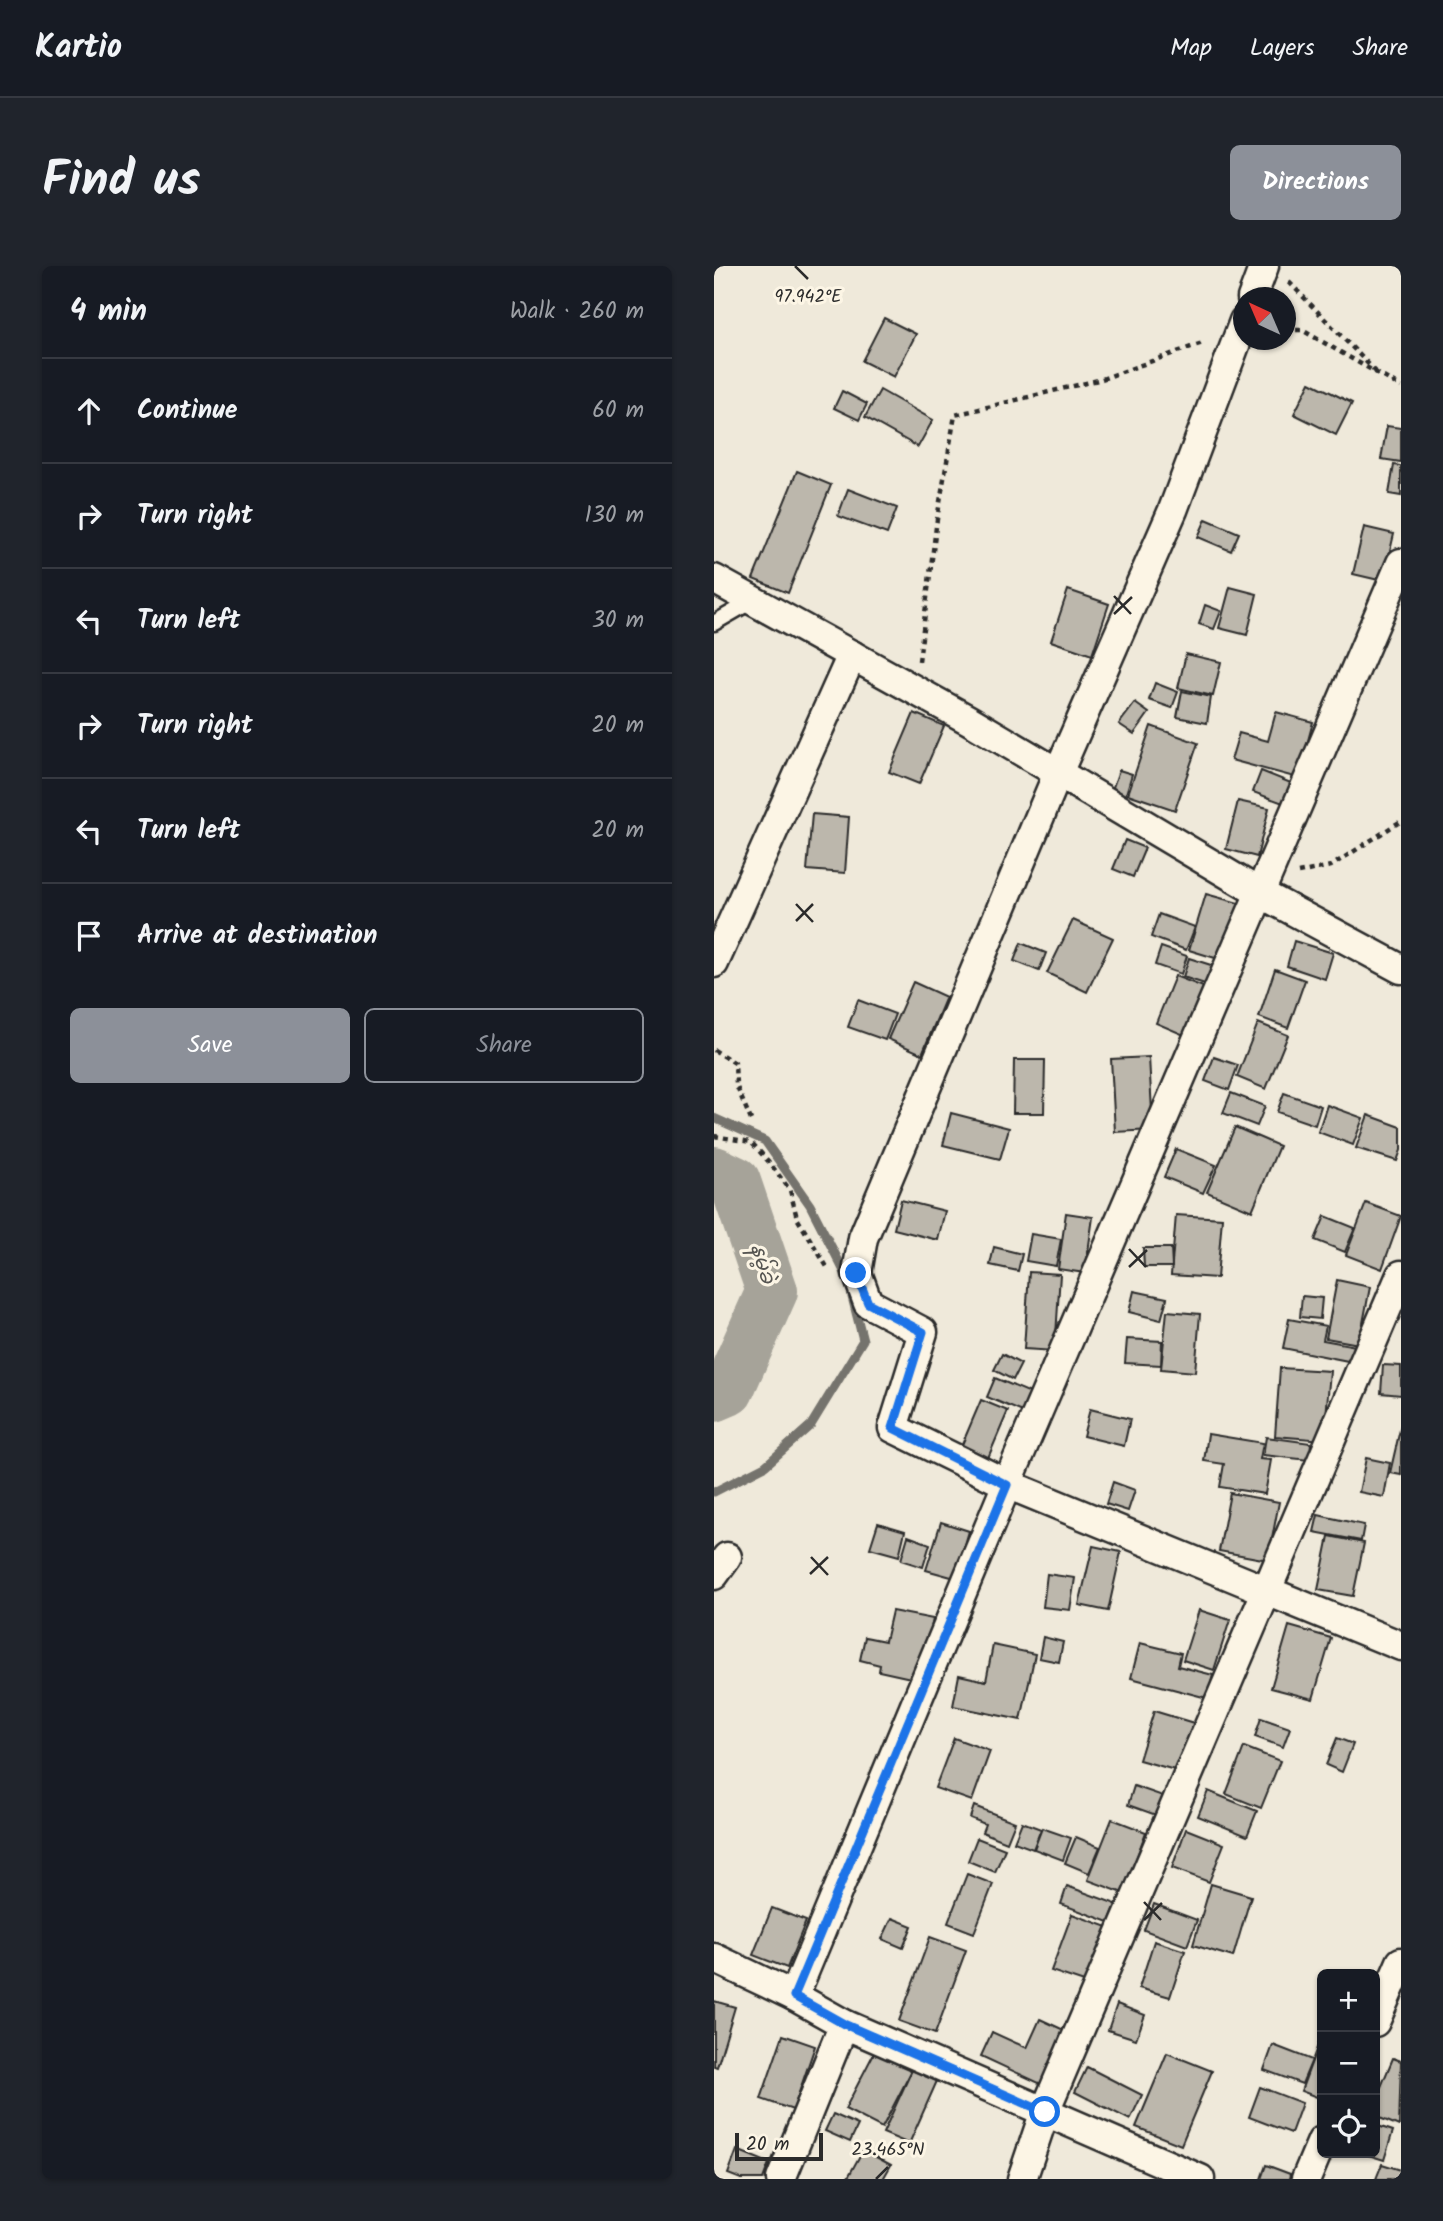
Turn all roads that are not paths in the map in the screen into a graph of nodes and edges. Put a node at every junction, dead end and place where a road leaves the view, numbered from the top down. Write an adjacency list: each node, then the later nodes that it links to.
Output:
1 (1274, 271): 2 (street)
2 (1261, 287)
3 (1233, 349): 9 (street)
4 (1401, 562): 10 (street)
5 (714, 579): 6 (street)
6 (753, 601): 7 (lane); 8 (street)
7 (714, 623)
8 (852, 655): 9 (street); 11 (street)
9 (1058, 773): 10 (street); 14 (street)
10 (1263, 886): 12 (street); 14 (street)
11 (714, 963)
12 (1401, 969)
13 (1401, 1275): 15 (street)
14 (1007, 1485): 15 (street); 19 (street)
15 (1268, 1591): 16 (street); 22 (street)
16 (1401, 1646)
17 (714, 1958): 19 (street)
18 (1401, 1962): 20 (street)
19 (794, 1996): 21 (street)
20 (1380, 2010)
21 (844, 2024): 22 (street); 24 (street)
22 (1045, 2112): 25 (street); 26 (street)
23 (1317, 2153): 27 (street)
24 (781, 2179)
25 (1022, 2179)
26 (1200, 2179)
27 (1306, 2179)

